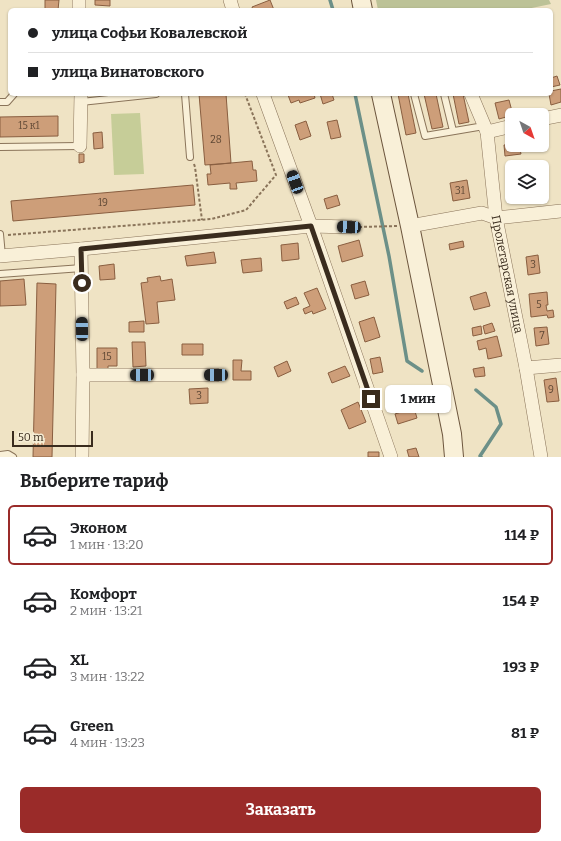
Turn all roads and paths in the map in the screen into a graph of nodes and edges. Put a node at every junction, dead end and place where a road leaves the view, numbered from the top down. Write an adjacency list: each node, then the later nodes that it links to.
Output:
1 (12, 96): 11 (lane)
2 (118, 96): 10 (lane)
3 (185, 96): 19 (lane)
4 (246, 96): 22 (path)
5 (264, 96): 23 (street)
6 (381, 96): 24 (main road)
7 (415, 96): 16 (lane)
8 (444, 96): 16 (lane)
9 (472, 96): 15 (street, Пролетарская улица)
10 (81, 98): 17 (street)
11 (0, 102)
12 (561, 114): 13 (street)
13 (549, 117)
14 (505, 127): 15 (street)
15 (485, 129): 16 (lane); 21 (street, Пролетарская улица)
16 (452, 131)
17 (80, 146): 18 (lane)
18 (0, 147)
19 (190, 157): 22 (path)
20 (561, 211): 21 (street)
21 (496, 218): 24 (street); 32 (street, Пролетарская улица)
22 (202, 220): 26 (path)
23 (311, 226): 25 (street); 27 (street); 38 (street)
24 (401, 226): 25 (path); 39 (main road)
25 (349, 227)
26 (0, 235): 28 (lane)
27 (81, 249): 28 (street); 29 (street)
28 (1, 256)
29 (82, 268): 30 (lane); 33 (street)
30 (0, 274)
31 (561, 365): 32 (street)
32 (526, 368): 40 (street, Пролетарская улица)
33 (83, 375): 34 (street); 37 (street)
34 (216, 375)
35 (0, 455): 36 (lane)
36 (13, 457)
37 (82, 457)
38 (391, 457)
39 (454, 457)
40 (541, 457)

